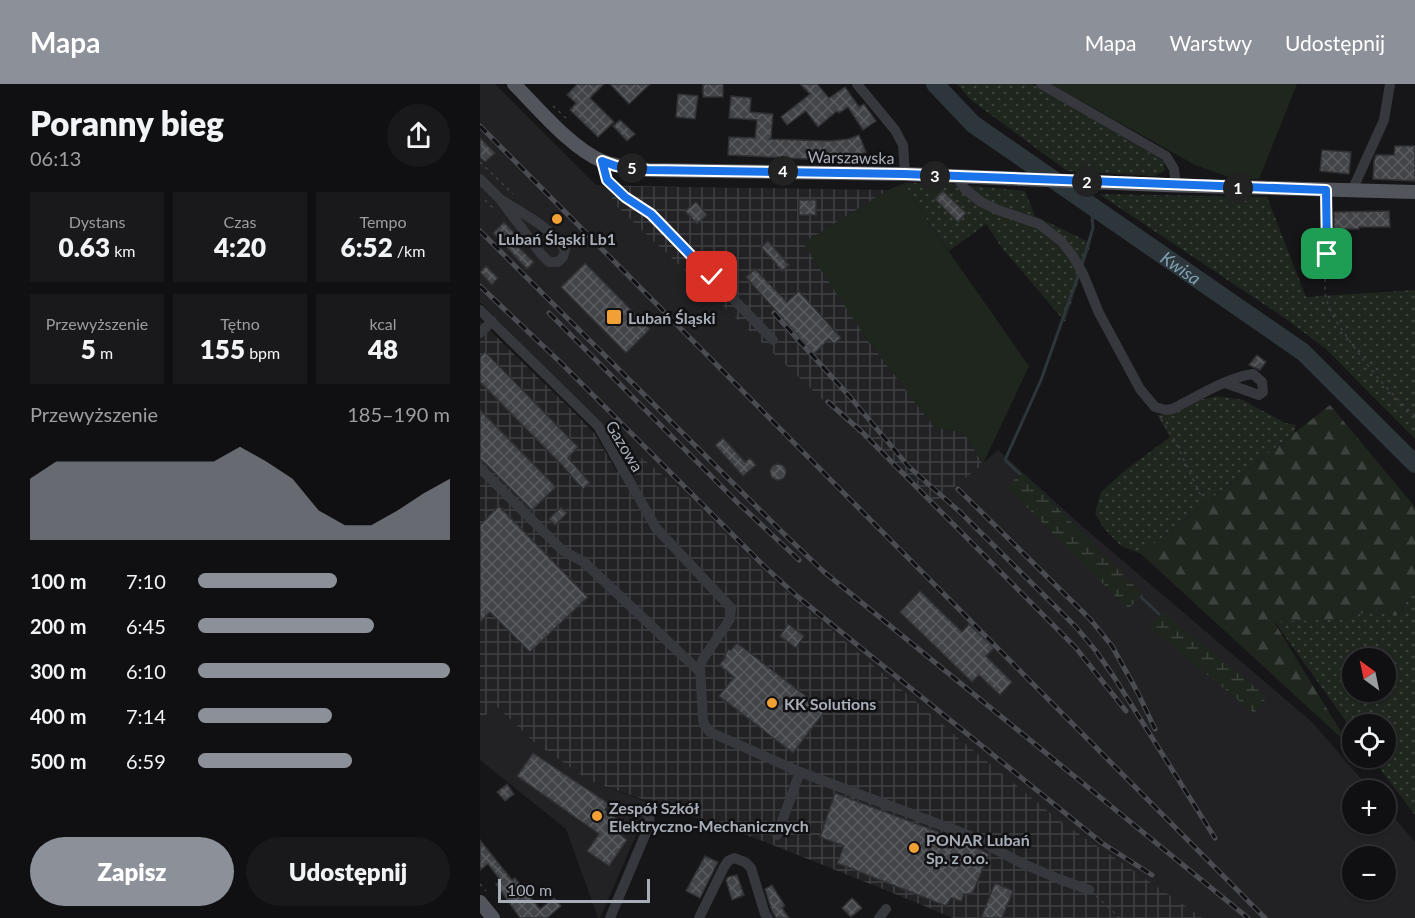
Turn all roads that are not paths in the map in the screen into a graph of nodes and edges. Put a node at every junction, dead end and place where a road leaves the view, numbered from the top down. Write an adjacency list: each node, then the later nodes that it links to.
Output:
1 (514, 84): 5 (main road, Warszawska)
2 (857, 84): 6 (street)
3 (1041, 84): 9 (street)
4 (1390, 84): 11 (street)
5 (602, 161): 6 (main road, Warszawska); 18 (street)
6 (904, 174): 7 (main road, Warszawska)
7 (959, 176): 9 (main road, Warszawska); 19 (street)
8 (480, 179): 13 (street)
9 (1169, 185): 10 (main road, Warszawska)
10 (1326, 190): 11 (main road, Warszawska); 14 (street)
11 (1355, 191): 12 (main road, Warszawska)
12 (1415, 192)
13 (500, 199): 13 (street)
14 (1327, 254)
15 (480, 310): 16 (street, Gazowa)
16 (492, 321): 17 (street); 21 (street, Gazowa)
17 (480, 333)
18 (773, 340)
19 (1225, 383)
20 (480, 468): 21 (street)
21 (700, 672): 22 (street)
22 (800, 772): 24 (street); 25 (street)
23 (642, 809): 29 (street)
24 (777, 835)
25 (1089, 890)
26 (480, 902): 28 (main road)
27 (886, 909): 32 (street)
28 (493, 918)
29 (610, 918)
30 (699, 918): 31 (street)
31 (768, 918)
32 (879, 918)

